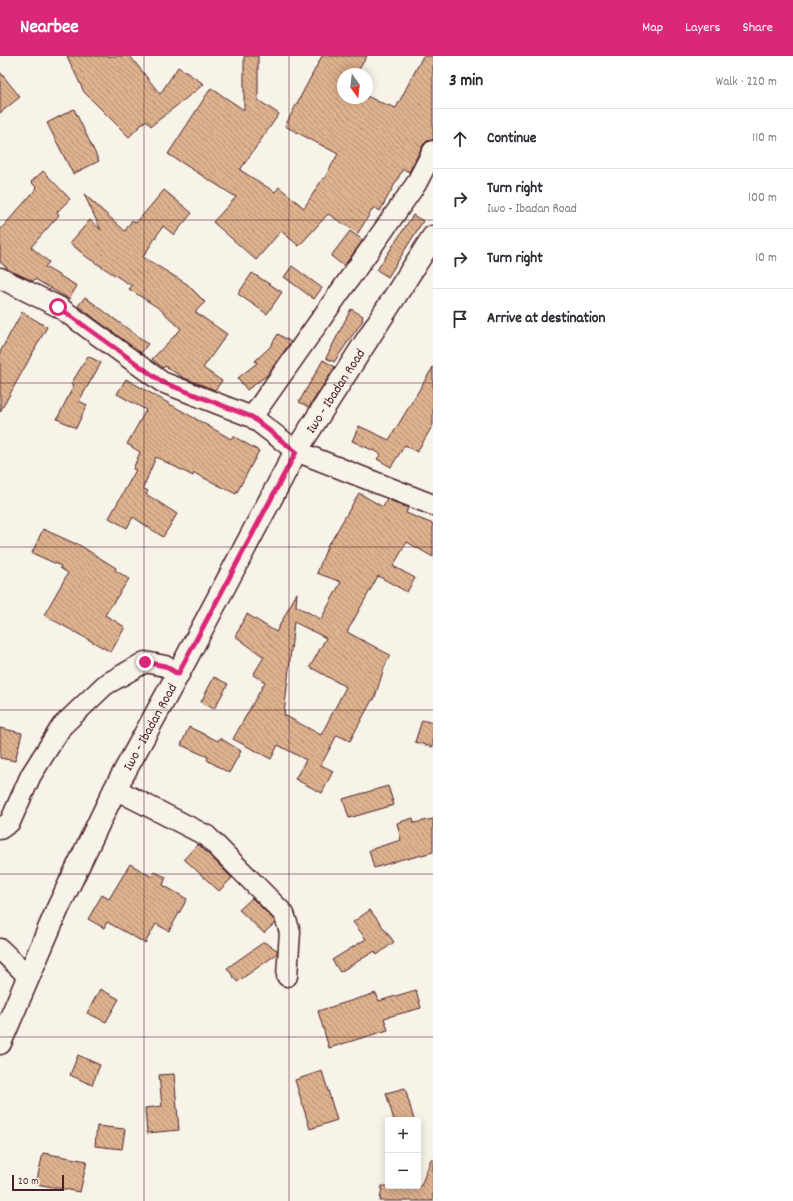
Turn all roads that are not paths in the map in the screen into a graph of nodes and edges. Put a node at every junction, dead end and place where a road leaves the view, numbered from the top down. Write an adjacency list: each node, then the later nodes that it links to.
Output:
1 (433, 151): 4 (street)
2 (433, 237): 5 (main road, Iwo - Ibadan Road)
3 (0, 278): 4 (street)
4 (252, 417): 5 (street)
5 (296, 452): 6 (street); 7 (main road, Iwo - Ibadan Road)
6 (433, 505)
7 (178, 674): 8 (main road, Iwo - Ibadan Road); 9 (street)
8 (114, 789): 11 (street); 12 (main road, Iwo - Ibadan Road)
9 (0, 829)
10 (0, 949): 12 (street)
11 (287, 976)
12 (28, 977): 13 (main road, Iwo - Ibadan Road)
13 (0, 1043)

